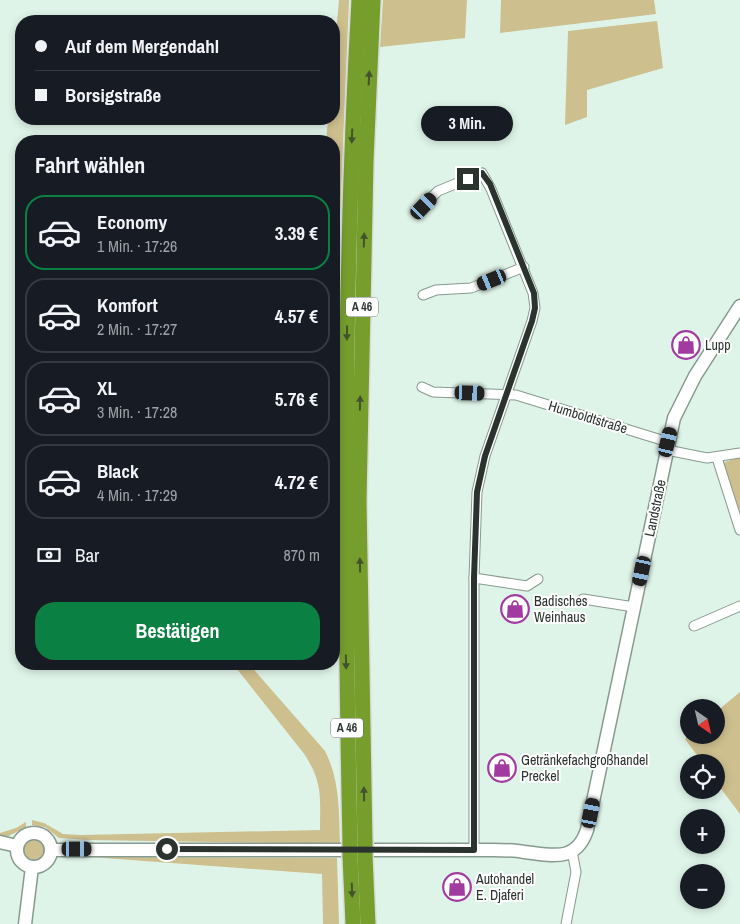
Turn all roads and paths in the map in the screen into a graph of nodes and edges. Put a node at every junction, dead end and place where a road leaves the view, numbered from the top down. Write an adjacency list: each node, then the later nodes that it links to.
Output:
1 (359, 0): 22 (highway, A 46, one-way to 22)
2 (374, 0): 22 (highway, A 46, one-way to 2)
3 (424, 206): 4 (street)
4 (524, 267): 5 (street); 8 (street)
5 (422, 294)
6 (740, 306): 9 (street, Landstraße)
7 (422, 387): 8 (street, Humboldtstraße)
8 (508, 394): 9 (street, Humboldtstraße); 13 (street)
9 (667, 446): 11 (street, Humboldtstraße); 17 (street, Landstraße)
10 (740, 453): 11 (street, Humboldtstraße)
11 (718, 458): 12 (street)
12 (740, 530)
13 (474, 578): 14 (street); 23 (street)
14 (538, 580)
15 (583, 599): 17 (street)
16 (740, 606): 18 (street)
17 (634, 608): 24 (street, Landstraße)
18 (694, 626)
19 (0, 842): 20 (street)
20 (18, 846): 21 (street); 25 (street)
21 (51, 850): 23 (street); 25 (street)
22 (358, 850): 27 (highway, A 46, one-way to 27); 28 (highway, A 46)
23 (474, 850): 24 (street)
24 (572, 852): 29 (street)
25 (32, 867): 26 (street)
26 (24, 924)
27 (353, 924)
28 (368, 924)
29 (566, 924)

